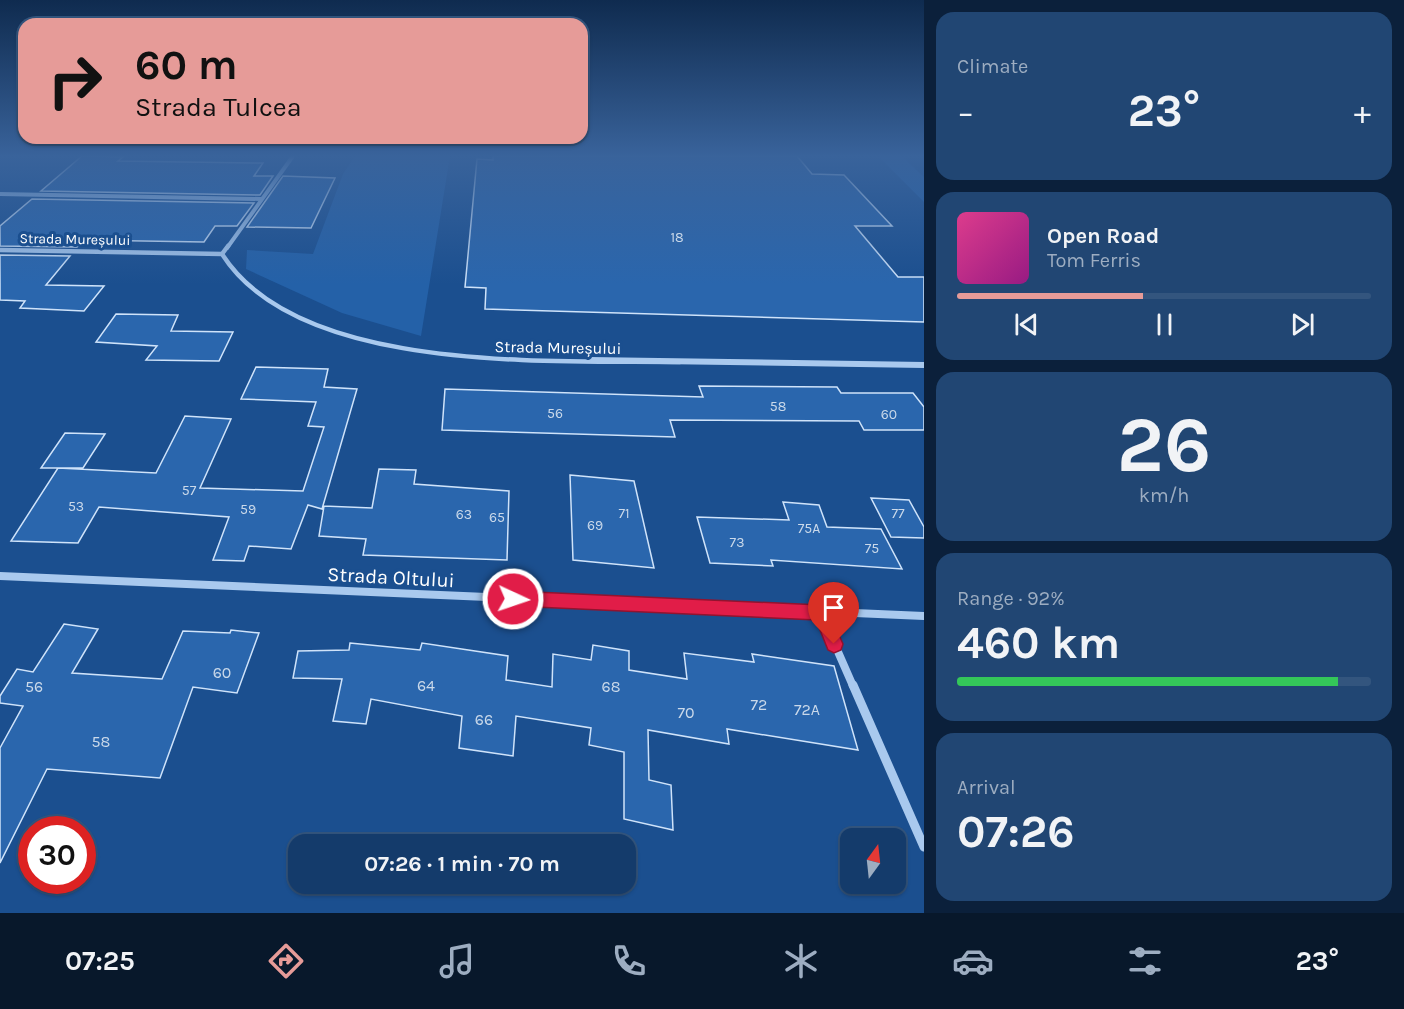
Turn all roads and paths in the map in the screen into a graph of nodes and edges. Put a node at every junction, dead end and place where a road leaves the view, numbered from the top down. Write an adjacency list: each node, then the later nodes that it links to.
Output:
1 (240, 199): 2 (street)
2 (261, 199): 4 (street)
3 (0, 250): 4 (street, Strada Mureșului)
4 (222, 254): 5 (street, Strada Mureșului)
5 (924, 365)
6 (0, 576): 7 (street, Strada Oltului)
7 (821, 613): 8 (street, Strada Oltului); 9 (street)
8 (924, 616)
9 (924, 847)

